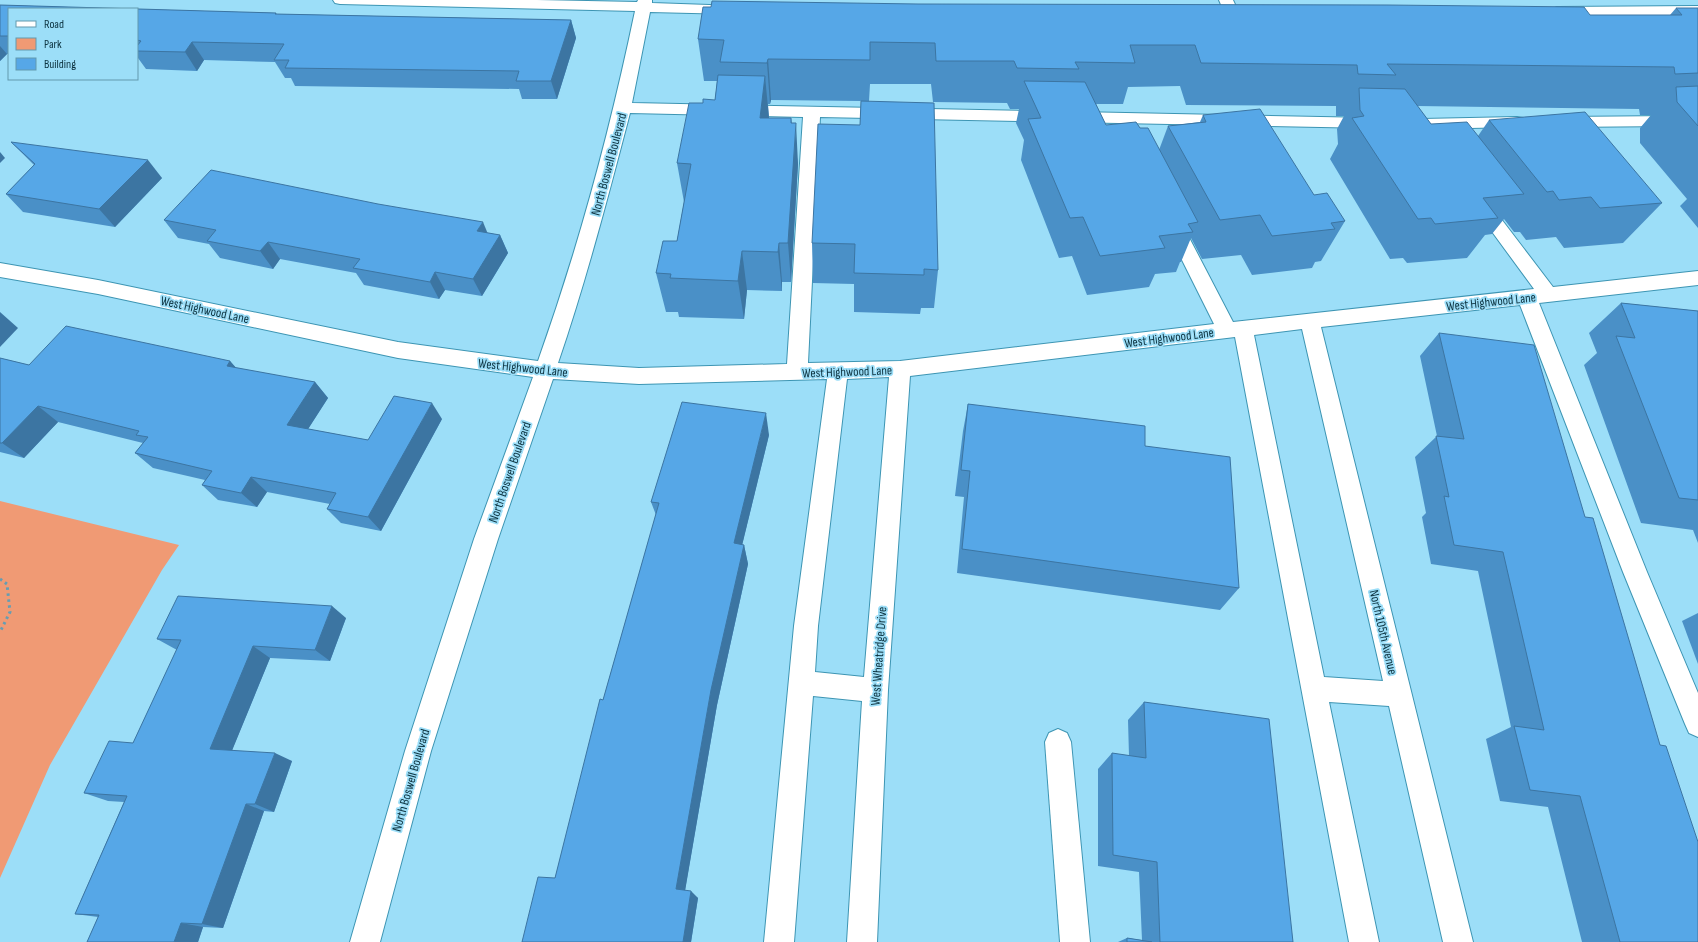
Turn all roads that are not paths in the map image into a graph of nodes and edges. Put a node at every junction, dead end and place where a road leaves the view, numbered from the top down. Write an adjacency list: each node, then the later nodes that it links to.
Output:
1 (340, 0): 2 (street)
2 (645, 4): 4 (street); 9 (street, North Boswell Boulevard)
3 (1228, 6): 5 (street); 6 (street)
4 (749, 9)
5 (1214, 11)
6 (1246, 11)
7 (1698, 11): 8 (street)
8 (1540, 12)
9 (624, 108): 10 (street); 21 (street, North Boswell Boulevard)
10 (812, 112): 11 (street); 23 (street)
11 (1422, 124): 12 (street); 13 (street)
12 (1698, 124)
13 (1436, 143)
14 (1469, 187): 18 (street)
15 (1166, 210): 20 (street)
16 (0, 270): 21 (street, West Highwood Lane)
17 (1698, 278): 18 (street, West Highwood Lane)
18 (1538, 296): 19 (street, West Highwood Lane); 29 (street)
19 (1310, 322): 20 (street, West Highwood Lane); 28 (street, North 105th Avenue)
20 (1235, 329): 22 (street, West Highwood Lane); 26 (street)
21 (544, 370): 23 (street, West Highwood Lane); 31 (street, North Boswell Boulevard)
22 (900, 370): 24 (street, West Highwood Lane); 27 (street, West Wheatridge Drive)
23 (797, 372): 24 (street, West Highwood Lane)
24 (838, 372): 25 (street)
25 (801, 683): 27 (street); 32 (street)
26 (1314, 689): 28 (street); 35 (street)
27 (875, 690): 33 (street, West Wheatridge Drive)
28 (1399, 694): 36 (street, North 105th Avenue)
29 (1698, 724)
30 (1058, 742): 34 (street)
31 (365, 942)
32 (779, 942)
33 (862, 942)
34 (1075, 942)
35 (1364, 942)
36 (1458, 942)

